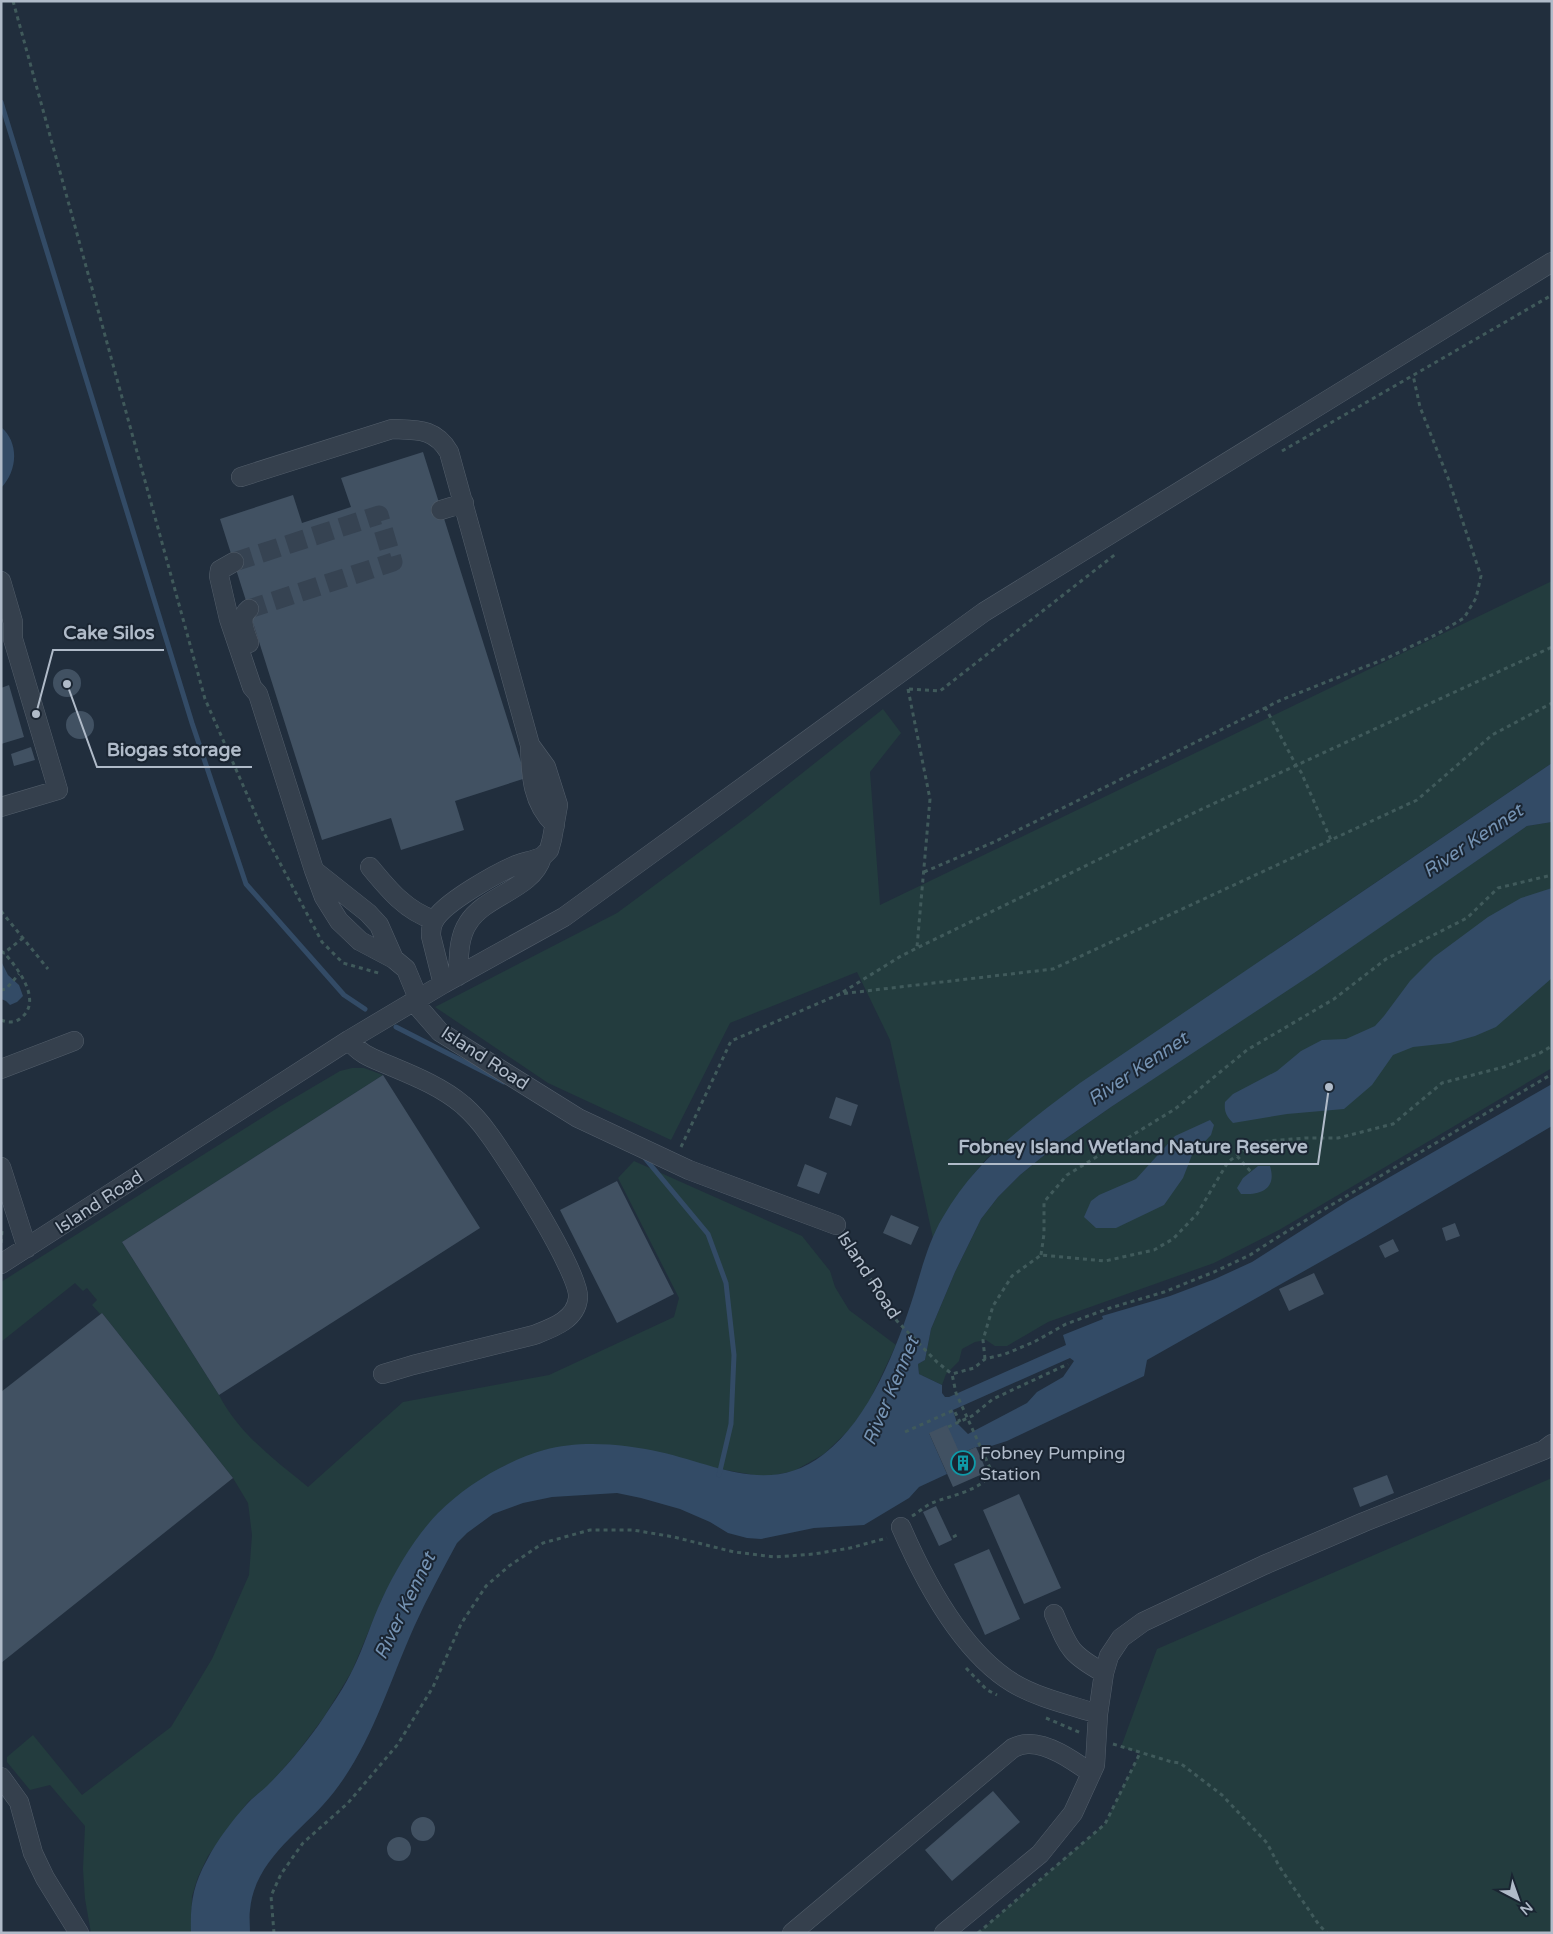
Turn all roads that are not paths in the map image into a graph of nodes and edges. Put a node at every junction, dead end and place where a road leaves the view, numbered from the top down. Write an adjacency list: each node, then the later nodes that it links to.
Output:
1 (1552, 262): 16 (street)
2 (242, 477): 3 (street)
3 (464, 503): 4 (street); 11 (street)
4 (441, 510)
5 (234, 562): 9 (street)
6 (1, 580): 8 (street)
7 (249, 609): 9 (street)
8 (7, 634): 10 (street)
9 (258, 694): 13 (street)
10 (1, 808)
11 (542, 857): 14 (street); 16 (street)
12 (370, 867): 14 (street)
13 (314, 870): 15 (street); 15 (street)
14 (434, 920): 16 (street)
15 (389, 966): 17 (street)
16 (450, 980): 17 (street)
17 (415, 1000): 18 (street, Island Road); 22 (street, Island Road)
18 (349, 1040): 23 (street, Island Road); 25 (street)
19 (74, 1041): 20 (street)
20 (1, 1069)
21 (1, 1167): 23 (street)
22 (836, 1225)
23 (27, 1248): 24 (street, Island Road)
24 (1, 1264)
25 (383, 1374)
26 (1552, 1444): 29 (street)
27 (901, 1527): 30 (street)
28 (1054, 1614): 29 (street)
29 (1104, 1673): 30 (street)
30 (1098, 1714): 31 (street)
31 (1091, 1773): 34 (street); 35 (street)
32 (1, 1777): 33 (street)
33 (78, 1933)
34 (792, 1933)
35 (944, 1933)

